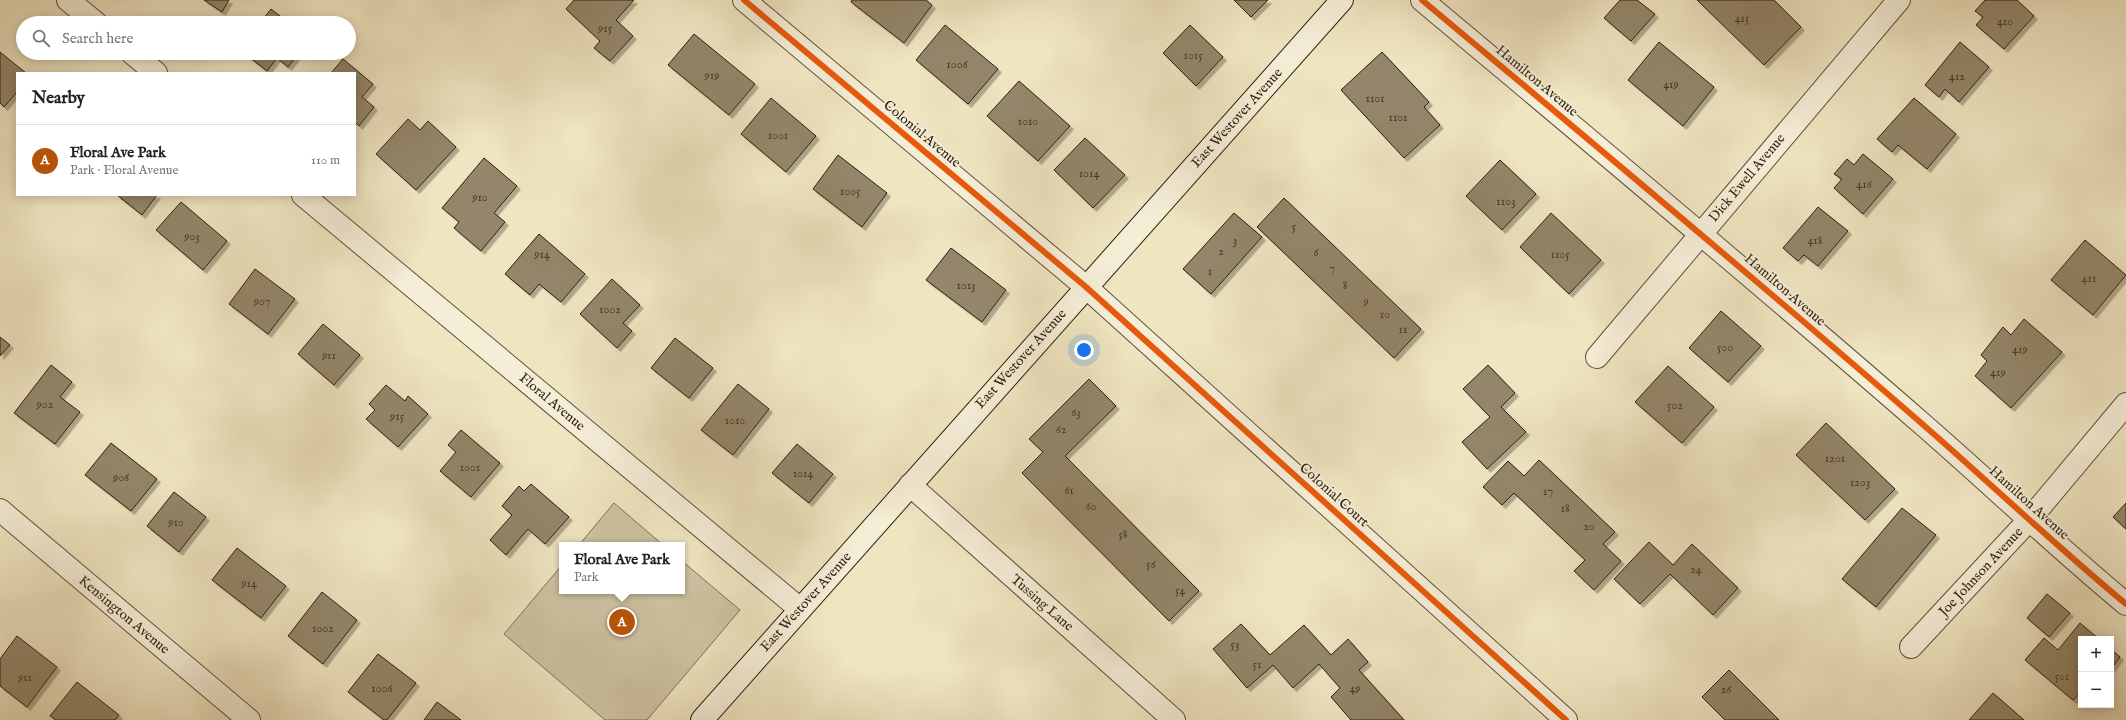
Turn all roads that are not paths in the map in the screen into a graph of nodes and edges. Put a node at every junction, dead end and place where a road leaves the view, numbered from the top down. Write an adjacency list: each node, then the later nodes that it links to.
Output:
1 (68, 0): 6 (street)
2 (744, 0): 11 (street, Colonial Avenue)
3 (1342, 0): 11 (street, East Westover Avenue)
4 (1422, 0): 10 (street, Hamilton Avenue)
5 (1899, 0): 10 (street, Dick Ewell Avenue)
6 (87, 16)
7 (140, 60): 8 (street)
8 (155, 72)
9 (304, 196): 18 (street, Floral Avenue)
10 (1700, 233): 12 (street, Dick Ewell Avenue); 16 (street, Hamilton Avenue)
11 (1086, 287): 14 (street, East Westover Avenue); 23 (street, Colonial Court)
12 (1596, 357)
13 (2126, 404): 16 (street, Joe Johnson Avenue)
14 (910, 485): 18 (street, East Westover Avenue); 22 (street, Tussing Lane)
15 (0, 510): 20 (street, Kensington Avenue)
16 (2030, 520): 17 (street, Hamilton Avenue); 19 (street, Joe Johnson Avenue)
17 (2126, 604)
18 (800, 609): 21 (street, East Westover Avenue)
19 (1910, 646)
20 (249, 720)
21 (702, 720)
22 (1174, 720)
23 (1566, 720)

